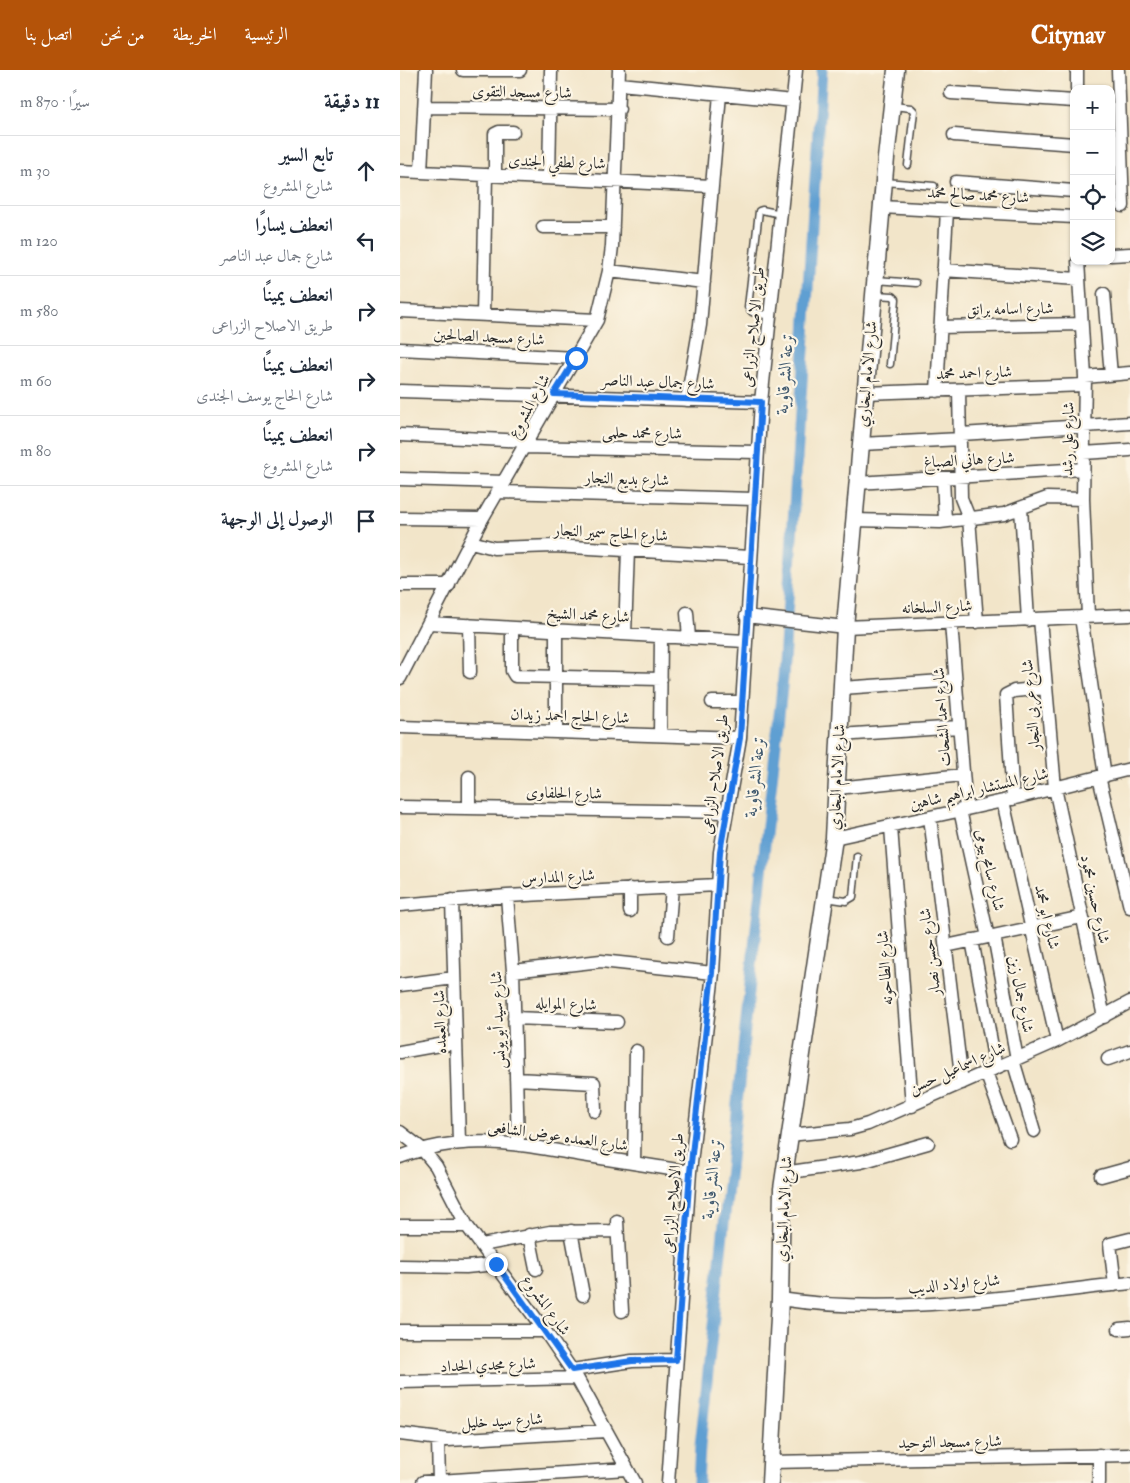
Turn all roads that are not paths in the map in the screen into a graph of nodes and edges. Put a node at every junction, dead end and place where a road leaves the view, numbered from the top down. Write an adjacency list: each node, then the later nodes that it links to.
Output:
1 (426, 70): 16 (street)
2 (463, 70): 3 (street)
3 (520, 70)
4 (551, 70): 18 (street)
5 (619, 70): 10 (street, شارع المشروع)
6 (796, 70): 15 (street, طريق الاصلاح الزراعى)
7 (896, 70): 17 (street, شارع الامام البخاري)
8 (1077, 70): 11 (street)
9 (1118, 70): 35 (street)
10 (620, 84): 13 (street); 19 (street, شارع المشروع)
11 (1076, 85)
12 (950, 93): 14 (street)
13 (720, 94): 15 (street); 31 (street)
14 (1070, 101)
15 (793, 102): 38 (street, طريق الاصلاح الزراعى)
16 (424, 106): 18 (street, شارع مسجد التقوى); 25 (street)
17 (892, 106): 23 (lane); 29 (street, شارع الامام البخاري)
18 (550, 108): 19 (street, شارع مسجد التقوى); 27 (street)
19 (619, 109): 28 (street, شارع المشروع)
20 (513, 132): 26 (street)
21 (954, 135): 22 (street)
22 (1070, 144)
23 (908, 166)
24 (400, 171): 25 (street, شارع لطفي الجندى)
25 (421, 172): 26 (street, شارع لطفي الجندى)
26 (490, 175): 27 (street, شارع لطفي الجندى); 52 (street)
27 (548, 178): 28 (street, شارع لطفي الجندى)
28 (615, 180): 31 (street, شارع لطفي الجندى); 40 (street, شارع المشروع)
29 (884, 182): 32 (lane); 34 (street, شارع الامام البخاري)
30 (956, 182): 33 (street)
31 (712, 186): 47 (street)
32 (934, 186)
33 (1070, 191)
34 (881, 206): 36 (street, شارع محمد صالح محمد); 49 (street, شارع الامام البخاري)
35 (1121, 207)
36 (947, 210): 37 (street, شارع محمد صالح محمد); 44 (street)
37 (1070, 213)
38 (781, 214): 53 (street, طريق الاصلاح الزراعى); 53 (lane)
39 (544, 226): 40 (street)
40 (613, 227): 45 (street, شارع المشروع)
41 (1130, 254): 42 (street)
42 (1115, 256)
43 (1078, 265): 46 (street, شارع على رشد)
44 (943, 270): 46 (street); 56 (street)
45 (610, 272): 47 (street); 54 (street, شارع المشروع)
46 (1078, 279): 55 (street, شارع على رشد)
47 (704, 282): 68 (street)
48 (916, 283): 49 (lane)
49 (874, 287): 59 (lane); 66 (street, شارع الامام البخاري)
50 (1104, 294): 61 (street)
51 (400, 311): 52 (street)
52 (483, 315): 54 (street)
53 (770, 316): 69 (street, طريق الاصلاح الزراعى)
54 (597, 320): 58 (street, شارع المشروع)
55 (1081, 324): 56 (street, شارع اسامه برانق); 62 (street, شارع على رشد)
56 (940, 327): 63 (street)
57 (400, 348): 58 (street, شارع مسجد الصالحين)
58 (576, 358): 67 (street, شارع المشروع)
59 (890, 364)
60 (1130, 373): 61 (street, شارع احمد محمد)
61 (1111, 375): 62 (street, شارع احمد محمد)
62 (1085, 381): 64 (street, شارع احمد محمد); 71 (street, شارع على رشد)
63 (937, 390): 64 (street, شارع احمد محمد); 66 (street, شارع احمد محمد)
64 (959, 390): 73 (street)
65 (400, 391): 67 (street, شارع جمال عبد الناصر)
66 (865, 393): 75 (street, شارع الامام البخاري)
67 (554, 394): 68 (street, شارع جمال عبد الناصر); 74 (street, شارع المشروع)
68 (687, 400): 69 (street, شارع جمال عبد الناصر)
69 (761, 402): 77 (street, طريق الاصلاح الزراعى)
70 (1130, 423): 71 (street)
71 (1084, 426): 73 (street); 78 (street, شارع على رشد)
72 (400, 435): 74 (street, شارع محمد حلمى)
73 (961, 436): 75 (street); 80 (street)
74 (527, 444): 77 (street, شارع محمد حلمى); 84 (street, شارع المشروع)
75 (861, 444): 83 (street, شارع الامام البخاري)
76 (1130, 450): 78 (street)
77 (758, 452): 85 (street, طريق الاصلاح الزراعى)
78 (1083, 453): 79 (street, شارع على رشد)
79 (1083, 469): 80 (street, شارع هاني الصباغ); 86 (street, شارع على رشد)
80 (960, 477): 81 (street, شارع هاني الصباغ); 89 (street)
81 (943, 478): 83 (street, شارع هاني الصباغ); 92 (street)
82 (400, 479): 84 (street, شارع بديع النجار)
83 (858, 483): 91 (street, شارع الامام البخاري)
84 (502, 487): 85 (street, شارع بديع النجار); 90 (street, شارع المشروع)
85 (754, 499): 95 (street, طريق الاصلاح الزراعى)
86 (1083, 499): 87 (street); 100 (street, شارع على رشد)
87 (1021, 508): 89 (street); 102 (street, شارع عربى النجار)
88 (400, 518): 90 (street)
89 (969, 518): 92 (street); 103 (street)
90 (482, 519): 93 (street, شارع المشروع)
91 (854, 520): 92 (street); 107 (street, شارع الامام البخاري)
92 (945, 521)
93 (471, 542): 94 (street, شارع الحاج سمير النجار); 97 (street, شارع المشروع)
94 (628, 550): 95 (street, شارع الحاج سمير النجار); 110 (street)
95 (750, 557): 99 (street, طريق الاصلاح الزراعى)
96 (400, 585): 97 (street)
97 (449, 585): 104 (street, شارع المشروع)
98 (687, 612): 112 (street)
99 (746, 616): 107 (street, شارع السلخانه); 113 (street, طريق الاصلاح الزراعى)
100 (1084, 617): 101 (street, شارع السلخانه); 102 (street, شارع السلخانه); 131 (street, شارع على رشد)
101 (1130, 618)
102 (1034, 620): 103 (street, شارع السلخانه); 120 (street, شارع عربى النجار)
103 (977, 622): 105 (street, شارع السلخانه)
104 (429, 623): 106 (street, شارع محمد الشيخ); 116 (street, شارع المشروع)
105 (952, 623): 107 (street, شارع السلخانه); 118 (street, شارع احمد الشحات)
106 (469, 625): 108 (street, شارع محمد الشيخ); 114 (street)
107 (845, 627): 119 (street, شارع الامام البخاري)
108 (512, 628): 109 (street, شارع محمد الشيخ); 115 (street)
109 (556, 630): 110 (street, شارع محمد الشيخ); 115 (street)
110 (625, 634): 111 (street, شارع محمد الشيخ)
111 (661, 636): 112 (street, شارع محمد الشيخ); 117 (street)
112 (689, 638): 113 (street, شارع محمد الشيخ)
113 (745, 642): 122 (street, طريق الاصلاح الزراعى)
114 (470, 672)
115 (556, 677): 117 (street); 125 (street)
116 (400, 678)
117 (660, 678): 126 (street)
118 (956, 680): 119 (street); 123 (street, شارع احمد الشحات)
119 (842, 688): 127 (street, شارع الامام البخاري)
120 (1046, 688): 134 (street, شارع عربى النجار); 135 (street, شارع ابو محمد)
121 (712, 702): 122 (street)
122 (742, 702): 128 (street, طريق الاصلاح الزراعى)
123 (959, 726): 127 (street); 130 (street, شارع احمد الشحات)
124 (400, 727): 125 (street, شارع الحاج احمد زيدان)
125 (556, 732): 126 (street, شارع الحاج احمد زيدان)
126 (660, 735): 128 (street, شارع الحاج احمد زيدان)
127 (840, 735): 133 (street, شارع الامام البخاري)
128 (740, 738): 139 (street, طريق الاصلاح الزراعى)
129 (1130, 769): 131 (street, شارع المستشار ابراهيم شاهين)
130 (963, 775): 133 (street); 138 (street, شارع احمد الشحات)
131 (1102, 776): 134 (street, شارع المستشار ابراهيم شاهين); 151 (street, شارع على رشد)
132 (469, 777): 137 (street)
133 (837, 788): 142 (street, شارع الامام البخاري)
134 (1055, 788): 135 (street, شارع المستشار ابراهيم شاهين); 153 (street, شارع حسين محمود)
135 (1008, 800): 138 (street, شارع المستشار ابراهيم شاهين); 154 (street, شارع ابو محمد)
136 (400, 807): 137 (street, شارع الحلفاوى)
137 (469, 808): 139 (street, شارع الحلفاوى)
138 (963, 810): 140 (street, شارع المستشار ابراهيم شاهين); 156 (street, شارع سامح بيومى)
139 (727, 812): 144 (street, طريق الاصلاح الزراعى)
140 (930, 817): 141 (street, شارع المستشار ابراهيم شاهين); 158 (street, شارع حسن نصار)
141 (891, 827): 142 (street, شارع المستشار ابراهيم شاهين); 177 (street, شارع الطاحونه)
142 (834, 838): 148 (street, شارع الامام البخاري)
143 (857, 856): 148 (lane)
144 (717, 885): 145 (street, شارع المدارس); 160 (street, طريق الاصلاح الزراعى)
145 (672, 887): 146 (street, شارع المدارس); 155 (street)
146 (630, 889): 147 (street, شارع المدارس); 152 (street)
147 (507, 896): 149 (street, شارع المدارس); 159 (street, شارع سيد أبو يونس)
148 (826, 898): 181 (street, شارع الامام البخاري)
149 (452, 900): 150 (street, شارع المدارس); 161 (street, شارع العمده)
150 (400, 904)
151 (1130, 906)
152 (630, 911)
153 (1082, 917): 154 (street); 164 (street, شارع حسين محمود)
154 (1033, 927): 156 (street); 167 (street, شارع ابو محمد)
155 (668, 936)
156 (991, 936): 157 (street); 172 (street, شارع جمال زين)
157 (972, 940): 158 (street); 174 (street)
158 (946, 946): 176 (street, شارع حسن نصار)
159 (513, 971): 160 (street); 165 (street, شارع سيد أبو يونس)
160 (712, 973): 190 (street, طريق الاصلاح الزراعى)
161 (454, 978): 162 (street); 168 (street, شارع العمده)
162 (400, 985)
163 (1130, 1002): 164 (street, شارع اسماعيل حسن)
164 (1104, 1017): 167 (street, شارع اسماعيل حسن)
165 (514, 1018): 166 (street, شارع الموايله); 175 (street, شارع سيد أبو يونس)
166 (617, 1022)
167 (1057, 1041): 172 (street, شارع اسماعيل حسن)
168 (456, 1042): 171 (street); 183 (street, شارع العمده)
169 (636, 1051): 188 (street)
170 (1130, 1051): 173 (street)
171 (400, 1052)
172 (1015, 1059): 174 (street, شارع اسماعيل حسن); 179 (street, شارع جمال زين)
173 (1108, 1059)
174 (991, 1070): 176 (street, شارع اسماعيل حسن); 182 (street)
175 (516, 1079): 178 (street); 184 (street, شارع سيد أبو يونس)
176 (962, 1083): 177 (street, شارع اسماعيل حسن)
177 (912, 1106): 181 (street, شارع اسماعيل حسن)
178 (595, 1111)
179 (1034, 1131)
180 (400, 1132): 186 (street, شارع المشروع)
181 (789, 1134): 191 (street, شارع الامام البخاري)
182 (1010, 1139)
183 (460, 1142): 184 (street, شارع العمده عوض الشافعى); 186 (street, شارع العمده عوض الشافعى)
184 (518, 1143): 188 (street, شارع العمده عوض الشافعى)
185 (928, 1143): 191 (street)
186 (422, 1149): 187 (street, شارع العمده عوض الشافعى); 194 (street, شارع المشروع)
187 (400, 1157)
188 (634, 1163): 190 (street, شارع العمده عوض الشافعى)
189 (1130, 1168): 192 (street)
190 (690, 1172): 209 (street, طريق الاصلاح الزراعى)
191 (784, 1173): 205 (street, شارع الامام البخاري)
192 (1101, 1176)
193 (400, 1226): 194 (street)
194 (467, 1226): 198 (street, شارع المشروع)
195 (571, 1231): 196 (street); 204 (street); 206 (street)
196 (529, 1235): 198 (street); 201 (street)
197 (1130, 1239): 203 (street)
198 (482, 1245): 199 (street, شارع المشروع)
199 (496, 1264): 200 (street); 207 (street, شارع المشروع)
200 (400, 1266)
201 (536, 1269)
202 (1130, 1283): 203 (street, شارع اولاد الديب)
203 (1114, 1285): 205 (street, شارع اولاد الديب)
204 (583, 1295)
205 (780, 1299): 217 (street, شارع الامام البخاري)
206 (622, 1311)
207 (545, 1330): 208 (street); 210 (street, شارع المشروع)
208 (400, 1331)
209 (676, 1360): 210 (street, شارع مجدي الحداد); 222 (street, طريق الاصلاح الزراعى)
210 (575, 1374): 211 (street, شارع مجدي الحداد); 212 (street, شارع المشروع)
211 (400, 1382)
212 (606, 1431): 214 (street, شارع سيد خليل); 218 (street, شارع المشروع)
213 (400, 1434): 214 (street, شارع سيد خليل)
214 (438, 1440): 220 (street)
215 (1099, 1455): 216 (street, شارع مسجد التوحيد); 217 (street, شارع مسجد التوحيد); 224 (street)
216 (1130, 1455)
217 (771, 1462): 223 (street, شارع الامام البخاري)
218 (628, 1470): 220 (street); 221 (street, شارع المشروع)
219 (423, 1482): 220 (street)
220 (439, 1482)
221 (634, 1483)
222 (668, 1483)
223 (770, 1483)
224 (1099, 1483)

